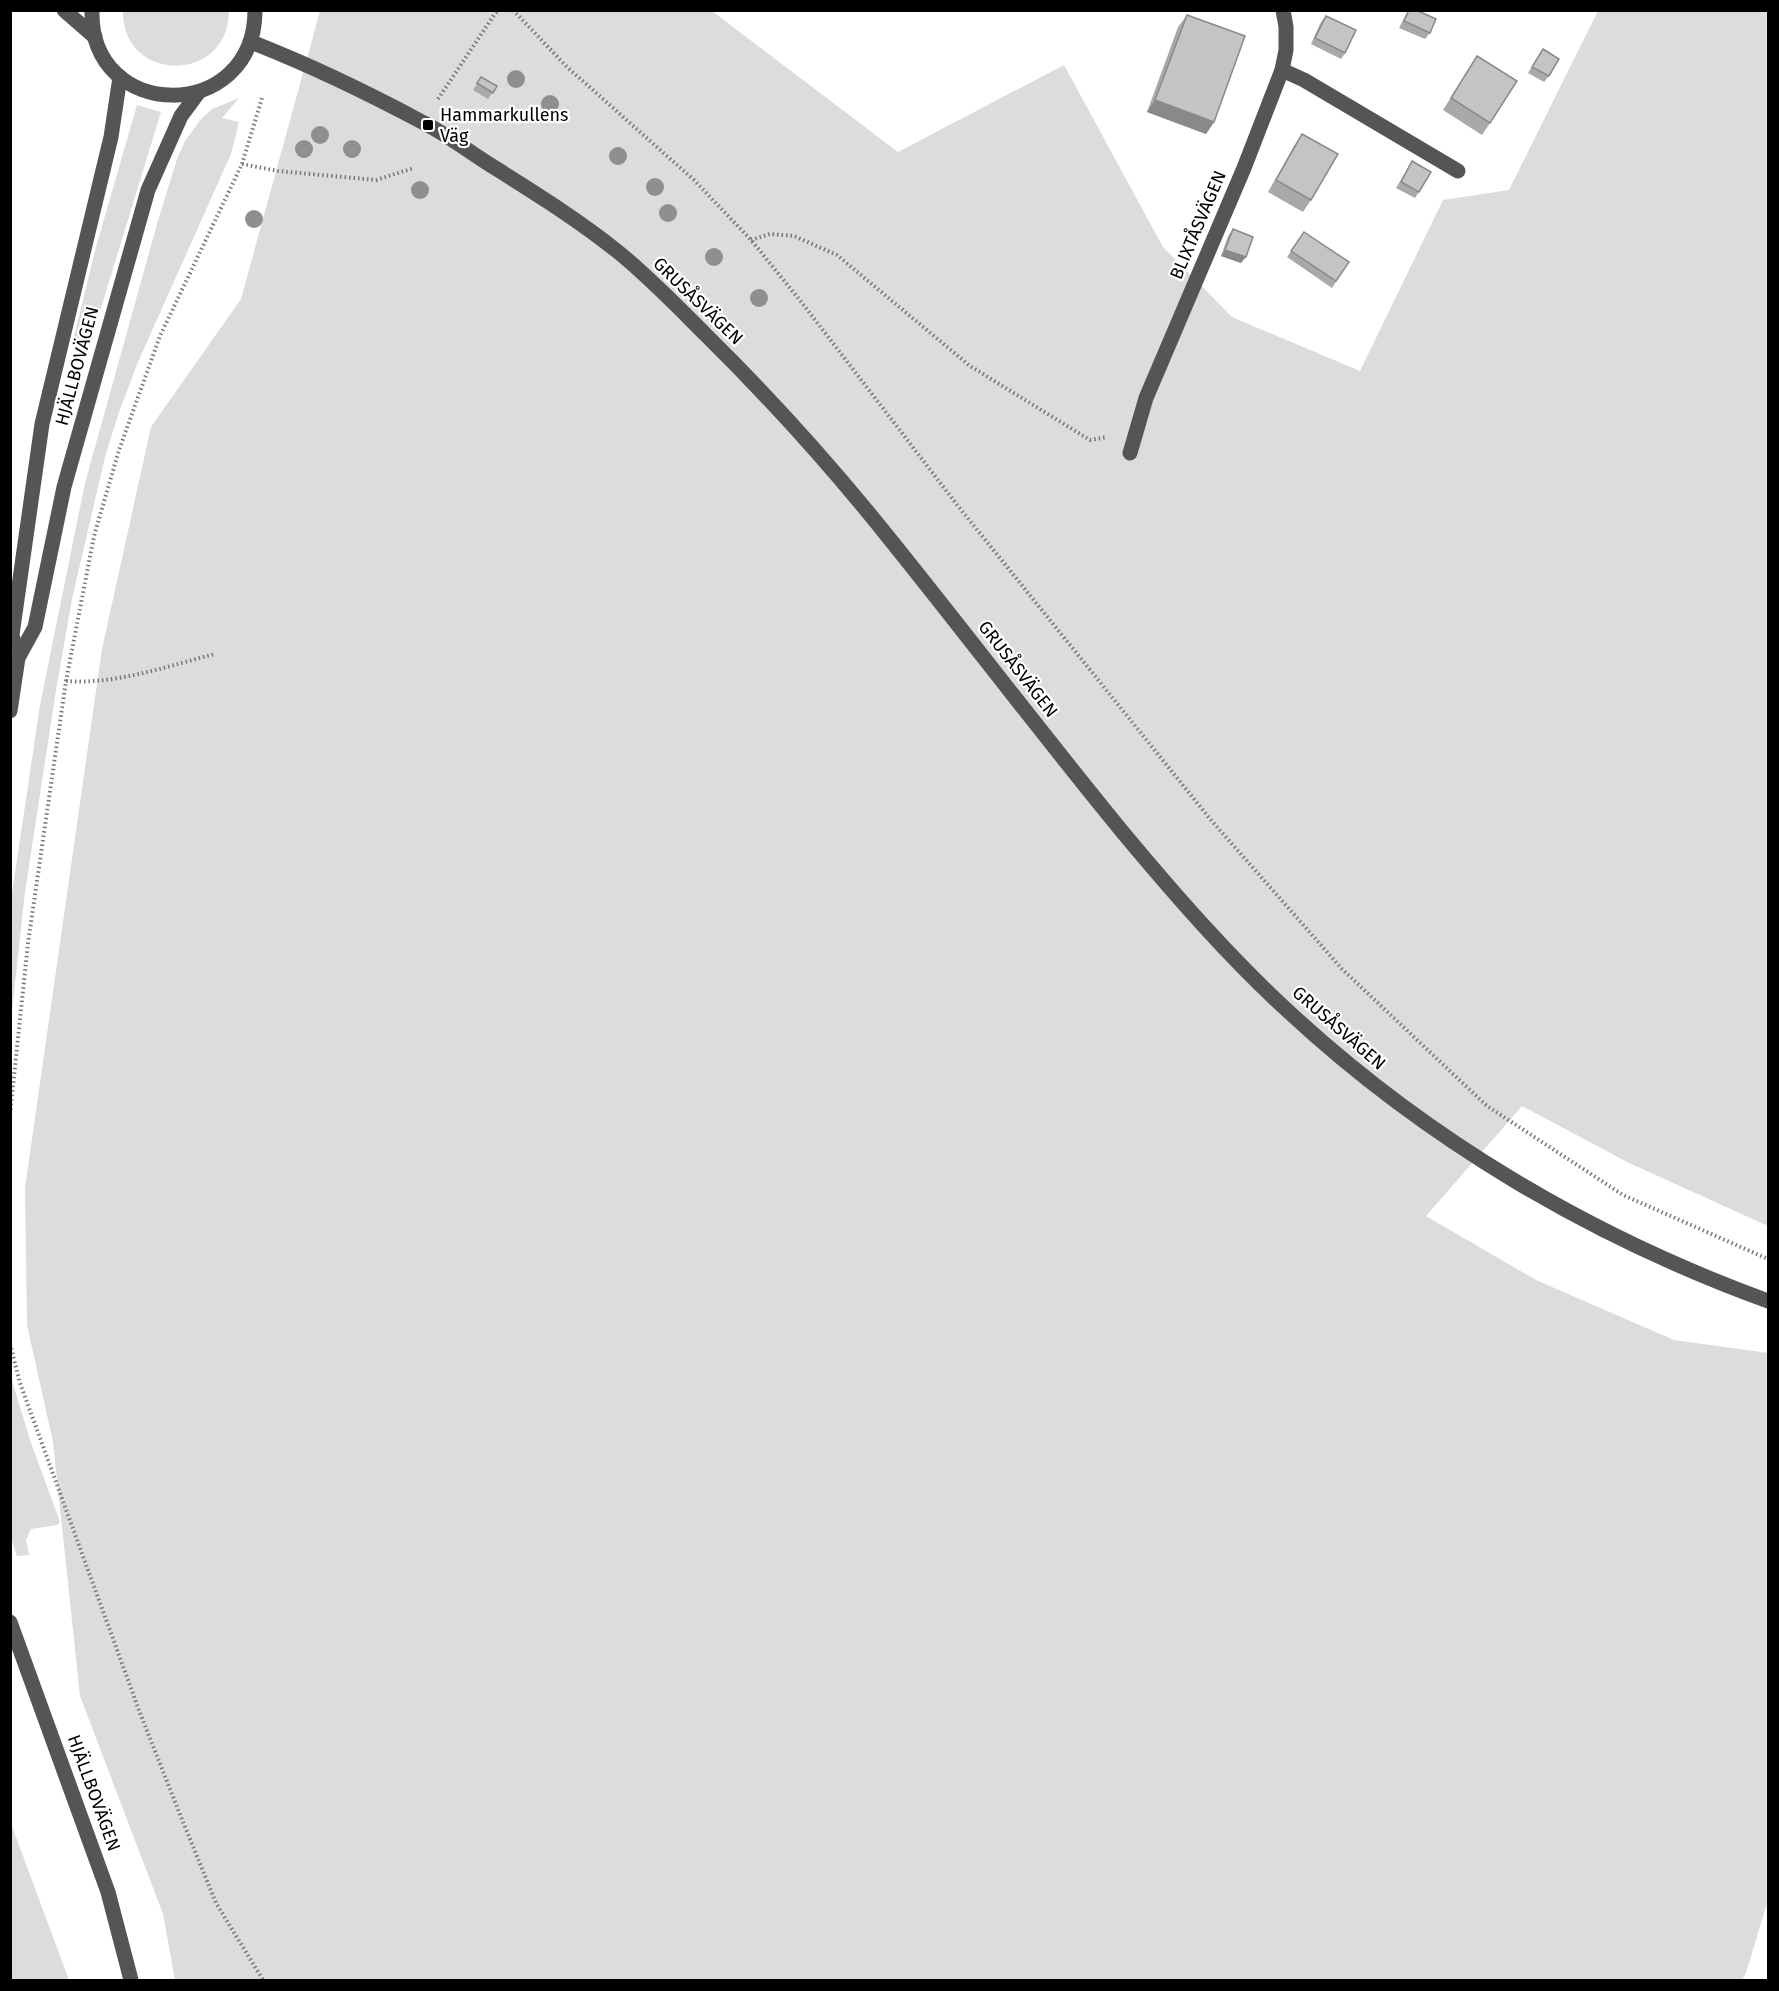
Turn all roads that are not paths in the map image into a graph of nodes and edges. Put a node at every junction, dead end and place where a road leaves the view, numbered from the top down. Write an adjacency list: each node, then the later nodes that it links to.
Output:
1 (64, 10): 5 (street)
2 (92, 10): 5 (street)
3 (255, 10): 6 (street)
4 (1283, 10): 7 (street, BLIXTÅSVÄGEN)
5 (95, 37): 8 (street)
6 (251, 42): 9 (street); 14 (street, GRUSÅSVÄGEN)
7 (1282, 70): 10 (street); 11 (street, BLIXTÅSVÄGEN)
8 (120, 77): 9 (street); 12 (street, HJÄLLBOVÄGEN)
9 (198, 93): 12 (street, HJÄLLBOVÄGEN)
10 (1458, 171)
11 (1130, 453)
12 (18, 658): 13 (street, HJÄLLBOVÄGEN)
13 (10, 711)
14 (1768, 1301)
15 (10, 1622): 16 (street, HJÄLLBOVÄGEN)
16 (131, 1980)

